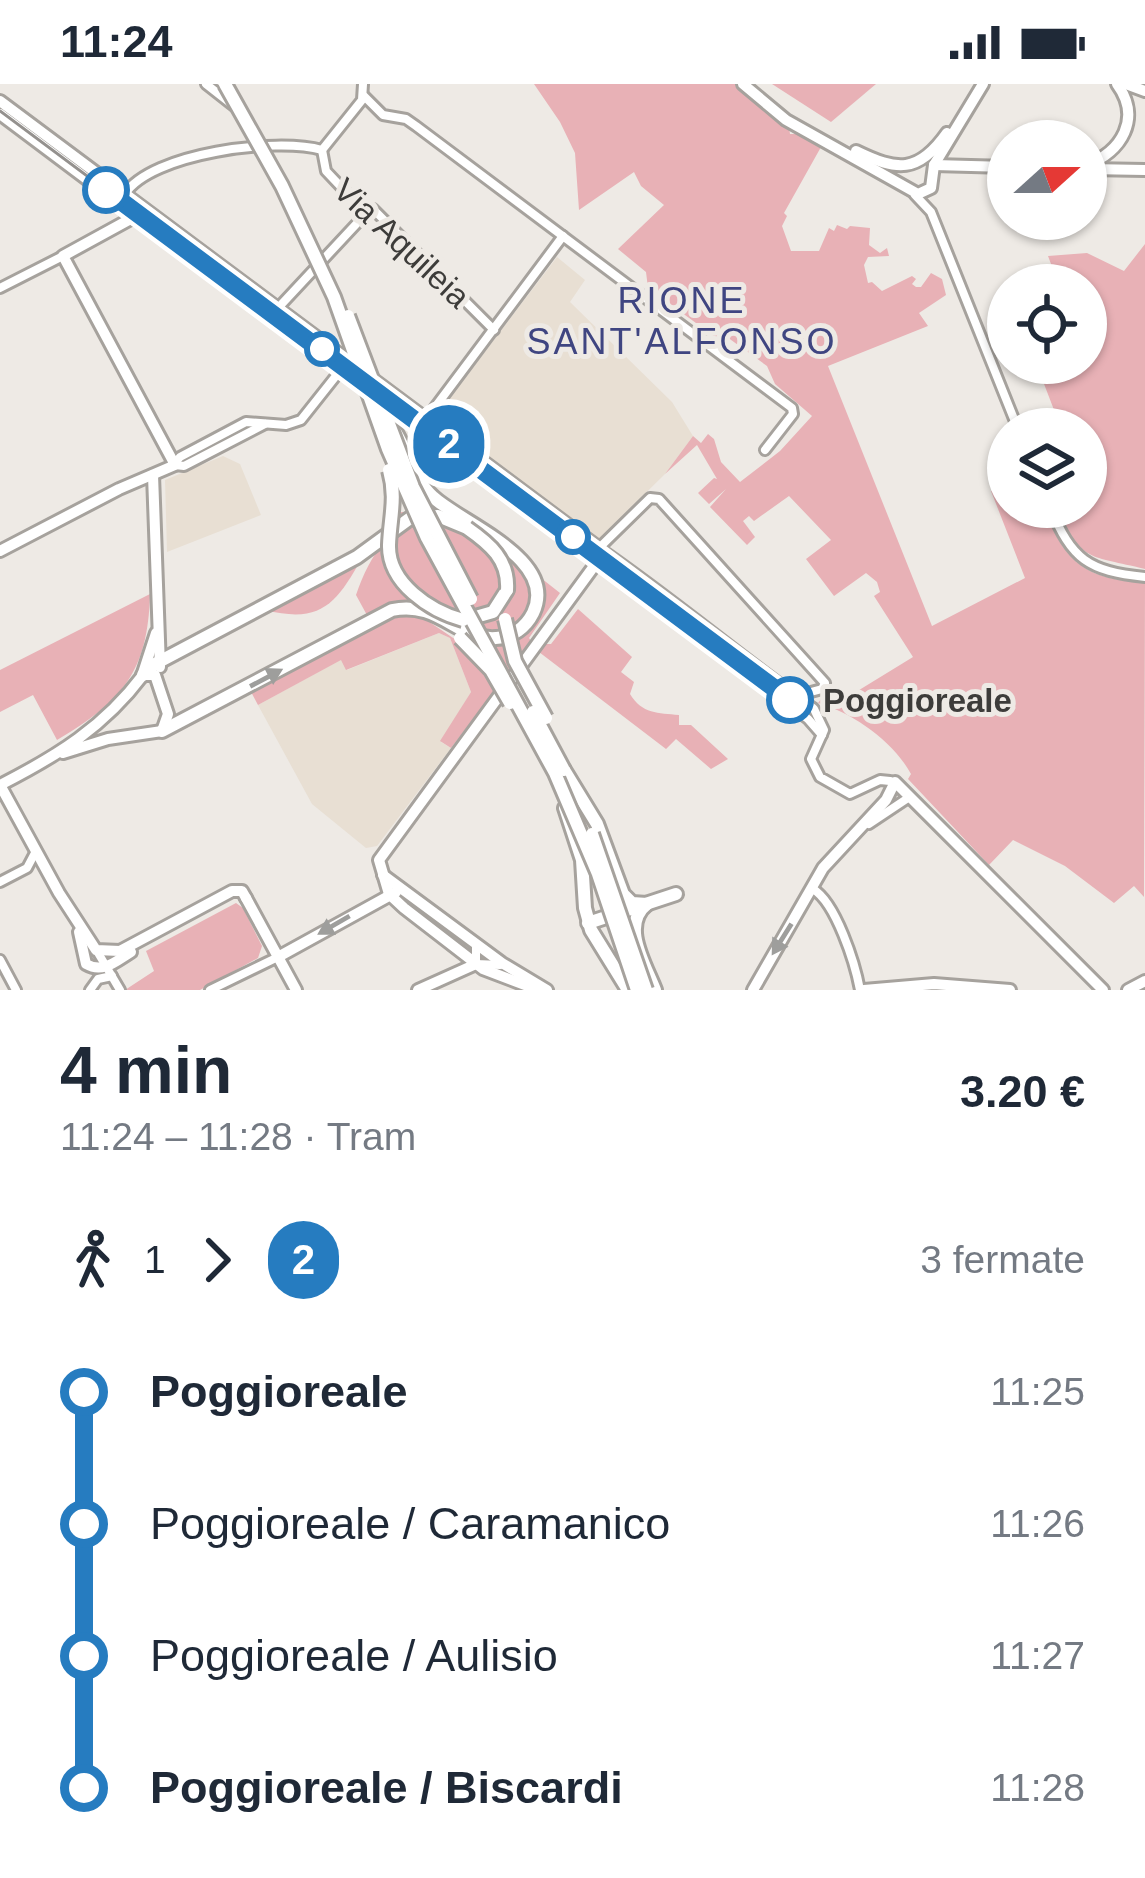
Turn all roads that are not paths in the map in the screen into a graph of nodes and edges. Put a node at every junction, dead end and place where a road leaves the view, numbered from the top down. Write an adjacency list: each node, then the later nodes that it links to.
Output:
1 (206, 84): 12 (street)
2 (229, 84): 34 (highway, bridge)
3 (363, 84): 9 (street)
4 (743, 84): 22 (main road)
5 (753, 84): 15 (main road)
6 (980, 84): 16 (main road)
7 (1122, 84): 8 (main road); 14 (main road)
8 (1145, 92)
9 (364, 96): 13 (street); 27 (street)
10 (0, 101): 23 (main road)
11 (0, 114): 25 (main road)
12 (265, 144): 13 (street, Via Aquileia); 23 (street, Via Aquileia)
13 (322, 150): 24 (street, Via Aquileia)
14 (1107, 155)
15 (874, 160): 16 (main road); 17 (main road)
16 (938, 162): 17 (main road); 17 (main road); 18 (main road); 21 (main road)
17 (913, 165): 22 (main road)
18 (987, 166)
19 (1107, 168): 20 (main road)
20 (1145, 170)
21 (931, 188): 22 (main road); 26 (street)
22 (909, 190): 26 (street)
23 (125, 194): 25 (main road)
24 (362, 209): 30 (street); 31 (street, Via Aquileia)
25 (138, 211): 28 (main road); 30 (main road); 32 (main road)
26 (931, 212): 33 (street)
27 (563, 236): 31 (street); 36 (street)
28 (63, 256): 29 (street); 37 (main road)
29 (0, 288)
30 (278, 308): 32 (main road)
31 (494, 330): 35 (street)
32 (344, 365): 35 (main road); 37 (street)
33 (1010, 408)
34 (381, 415): 44 (highway, bridge); 45 (highway, bridge); 56 (highway, bridge)
35 (423, 423): 40 (main road); 42 (main road)
36 (765, 450)
37 (175, 465): 38 (main road)
38 (153, 475): 41 (main road); 46 (main road)
39 (1059, 528): 43 (street)
40 (599, 548): 42 (main road); 50 (street); 50 (street)
41 (0, 551)
42 (597, 562): 51 (street); 64 (main road)
43 (1145, 577)
44 (507, 590): 47 (highway, bridge); 56 (highway, bridge)
45 (404, 608): 53 (highway, one-way to 45); 56 (highway, bridge)
46 (158, 624): 47 (main road); 48 (main road)
47 (160, 662): 48 (highway); 49 (main road)
48 (142, 676): 49 (main road); 52 (main road)
49 (163, 694): 53 (main road)
50 (796, 696): 51 (street)
51 (807, 711): 57 (street)
52 (112, 713): 54 (main road); 55 (main road)
53 (162, 731): 54 (main road)
54 (136, 736): 55 (main road)
55 (63, 753): 58 (main road)
56 (560, 771): 71 (highway); 73 (highway, bridge); 93 (highway, bridge); 94 (highway, bridge)
57 (891, 784): 60 (main road); 98 (main road)
58 (0, 785): 61 (main road)
59 (908, 799): 60 (street)
60 (855, 835): 66 (main road)
61 (36, 851): 62 (street); 63 (main road)
62 (27, 868): 63 (street); 65 (street)
63 (48, 872): 74 (main road)
64 (381, 873): 67 (main road); 69 (main road)
65 (0, 882)
66 (813, 889): 95 (main road, one-way to 95); 96 (street)
67 (389, 894): 69 (main road); 72 (main road); 78 (main road, one-way to 78)
68 (676, 894): 71 (highway)
69 (412, 896): 72 (street); 75 (main road)
70 (246, 898): 76 (main road); 78 (main road); 83 (main road)
71 (647, 904): 73 (highway); 94 (highway, bridge)
72 (404, 908): 77 (main road)
73 (588, 923): 92 (highway)
74 (77, 924): 76 (main road); 80 (main road)
75 (476, 944): 77 (street); 81 (street); 82 (main road)
76 (96, 950): 83 (street)
77 (462, 954): 81 (main road)
78 (278, 957): 85 (street); 90 (main road)
79 (0, 960): 87 (street)
80 (86, 964): 83 (main road); 88 (street)
81 (476, 964): 82 (street); 86 (main road); 91 (main road)
82 (512, 969): 86 (main road)
83 (113, 978): 88 (street)
84 (1145, 981): 99 (main road)
85 (230, 986): 89 (street)
86 (536, 986)
87 (16, 990)
88 (90, 990)
89 (210, 990)
90 (296, 990)
91 (418, 990)
92 (628, 990)
93 (637, 990)
94 (651, 990)
95 (752, 990)
96 (862, 990): 97 (main road)
97 (1010, 990)
98 (1102, 990)
99 (1128, 990)

